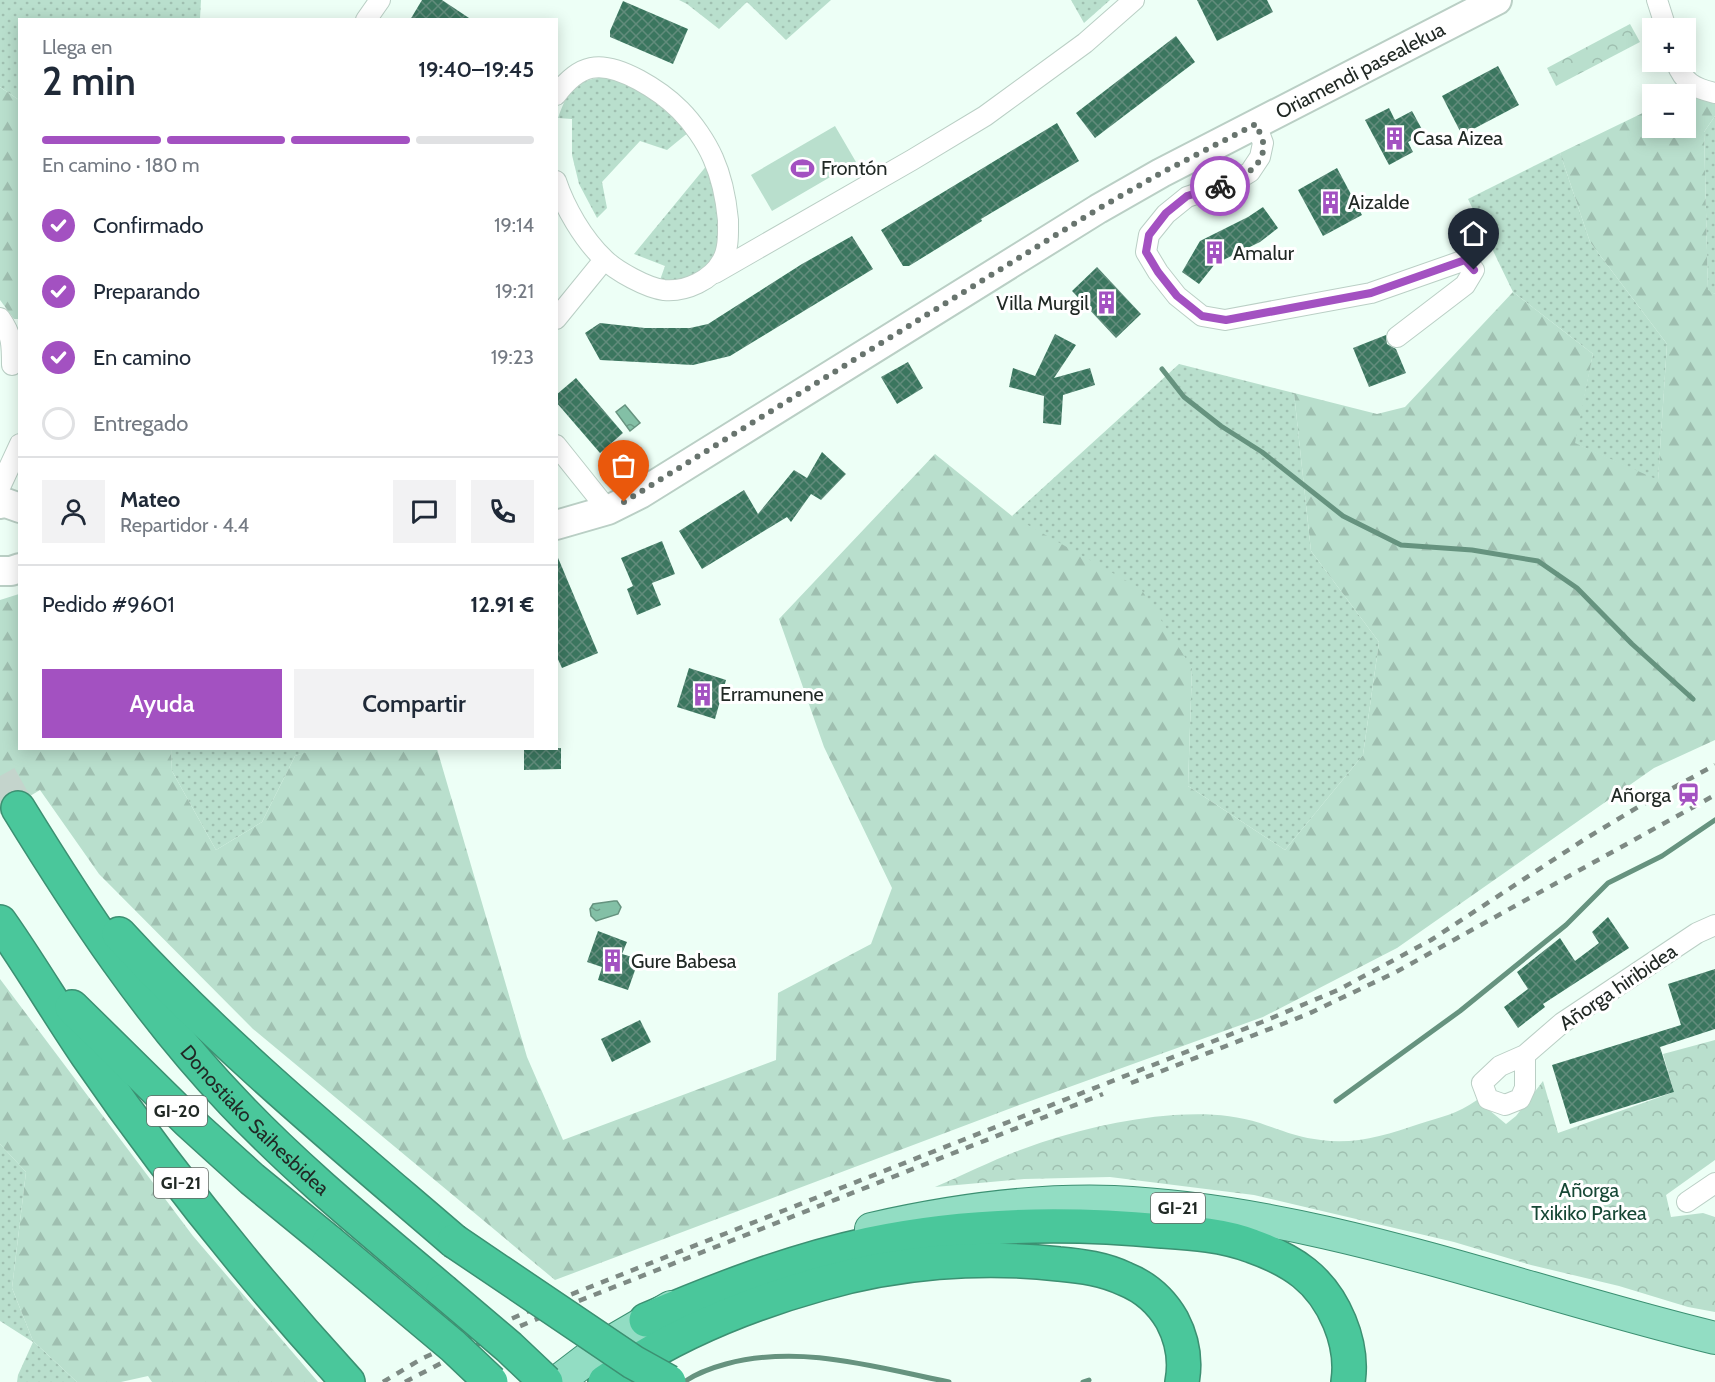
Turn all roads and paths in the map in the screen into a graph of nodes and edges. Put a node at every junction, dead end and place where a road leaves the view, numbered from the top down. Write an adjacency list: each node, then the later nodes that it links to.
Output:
1 (380, 0): 5 (street)
2 (1134, 0): 13 (street)
3 (1497, 0): 10 (street, Oriamendi pasealekua)
4 (1657, 0): 6 (street)
5 (367, 18)
6 (1663, 18)
7 (1681, 72): 9 (street)
8 (558, 92): 13 (street)
9 (1715, 93)
10 (1256, 124): 16 (street, Oriamendi pasealekua); 23 (street, Oriamendi pasealekua)
11 (558, 187): 12 (street)
12 (604, 260): 13 (street); 14 (street)
13 (708, 277)
14 (558, 317)
15 (0, 318): 17 (street)
16 (1397, 336)
17 (10, 365)
18 (18, 448): 20 (street)
19 (558, 448): 23 (street)
20 (0, 488)
21 (0, 504): 22 (street)
22 (18, 507)
23 (608, 510): 24 (street, Oriamendi pasealekua)
24 (558, 524)
25 (0, 922): 27 (highway, GI-20)
26 (1715, 925): 28 (street, Añorga hiribidea)
27 (34, 970): 34 (highway, GI-21); 35 (highway, GI-20, bridge)
28 (1526, 1055): 28 (street, Añorga hiribidea)
29 (1714, 1184): 30 (street)
30 (1688, 1202)
31 (454, 1241): 36 (highway, Donostiako Saihesbidea / GI-20, bridge); 39 (highway, bridge); 40 (highway, bridge)
32 (646, 1320): 33 (main road, GI-21); 37 (main road, GI-21); 42 (highway)
33 (1715, 1338)
34 (348, 1382)
35 (491, 1382)
36 (546, 1382)
37 (557, 1382)
38 (605, 1382): 41 (highway)
39 (635, 1382)
40 (669, 1382)
41 (1182, 1382)
42 (1348, 1382)

